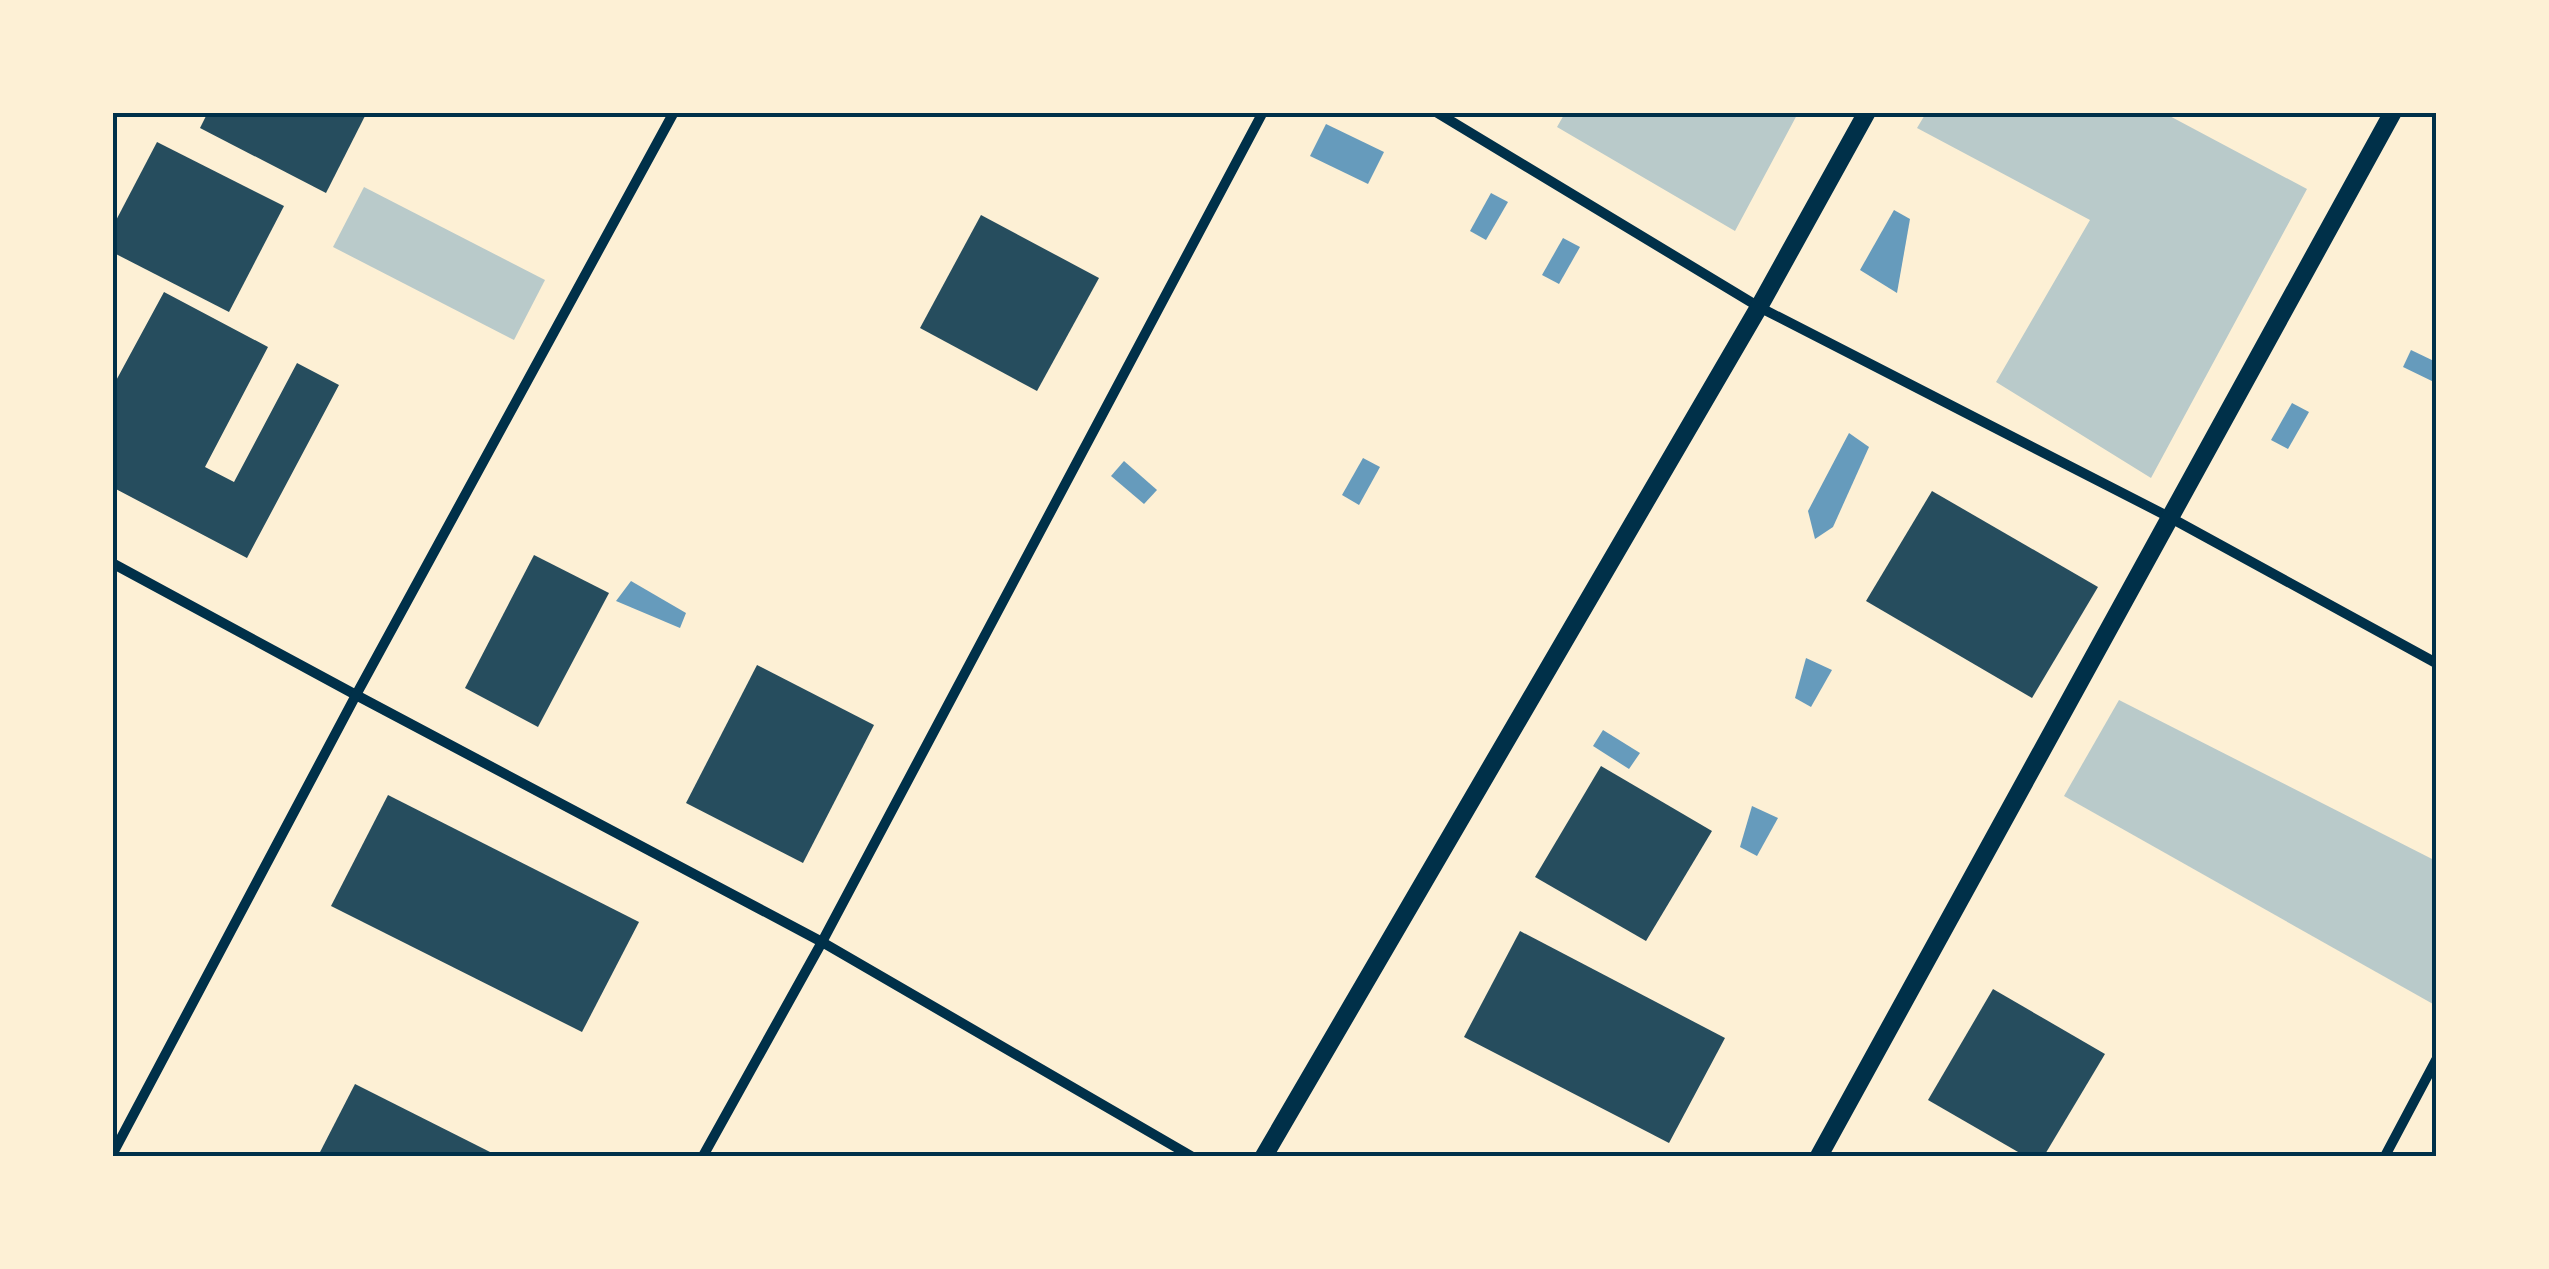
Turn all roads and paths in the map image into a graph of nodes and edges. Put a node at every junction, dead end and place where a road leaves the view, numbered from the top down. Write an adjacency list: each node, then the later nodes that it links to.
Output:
1 (674, 112): 10 (street)
2 (1263, 112): 11 (street)
3 (1436, 112): 6 (street)
4 (1867, 112): 6 (street)
5 (2393, 112): 7 (street)
6 (1759, 307): 7 (street); 16 (street)
7 (2170, 518): 9 (street); 17 (street)
8 (112, 563): 10 (street)
9 (2436, 663)
10 (356, 695): 11 (street); 13 (street)
11 (822, 942): 14 (street); 15 (street)
12 (2436, 1060): 18 (street)
13 (112, 1156)
14 (703, 1156)
15 (1190, 1156)
16 (1264, 1156)
17 (1820, 1156)
18 (2385, 1156)

